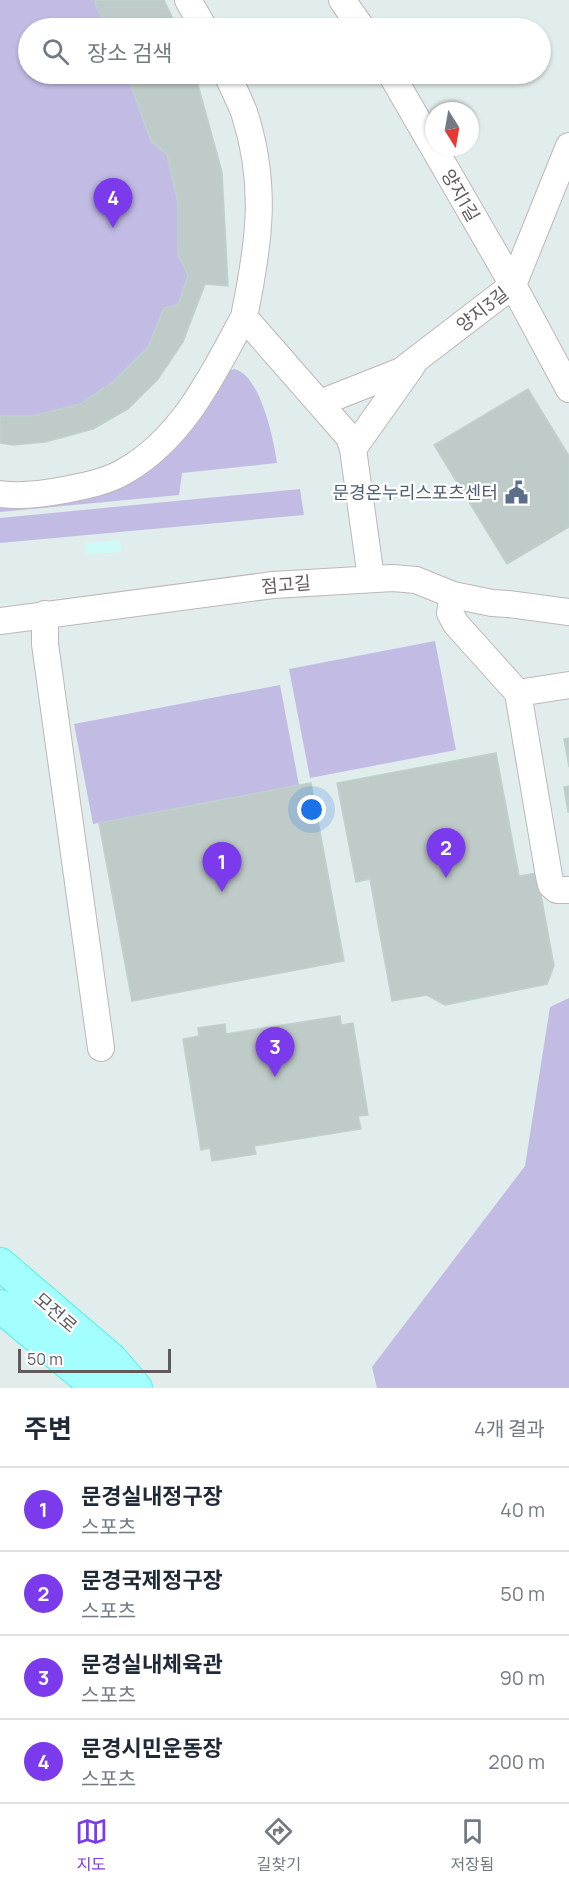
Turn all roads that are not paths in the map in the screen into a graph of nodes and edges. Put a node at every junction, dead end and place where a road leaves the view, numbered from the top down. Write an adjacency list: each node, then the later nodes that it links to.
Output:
1 (188, 0): 3 (street)
2 (342, 0): 4 (street)
3 (198, 18)
4 (355, 18)
5 (232, 84): 9 (street)
6 (397, 84): 8 (street, 양지1길)
7 (569, 146): 8 (street, 양지3길)
8 (513, 285): 10 (street, 양지3길); 11 (street, 양지1길)
9 (244, 317): 12 (street); 14 (street)
10 (416, 360): 12 (street, 양지3길); 13 (street)
11 (569, 389)
12 (320, 403): 13 (street)
13 (353, 449): 15 (street)
14 (0, 494)
15 (370, 578): 16 (street, 점고길); 18 (street, 점고길)
16 (453, 595): 17 (street, 점고길); 21 (street)
17 (569, 612)
18 (45, 614): 19 (street, 점고길); 23 (street)
19 (0, 621)
20 (569, 685): 21 (street)
21 (518, 693): 22 (street)
22 (569, 890)
23 (101, 1048)
24 (0, 1264): 27 (main road, 모전로)
25 (0, 1306): 26 (main road, 모전로)
26 (98, 1388)
27 (136, 1388)

